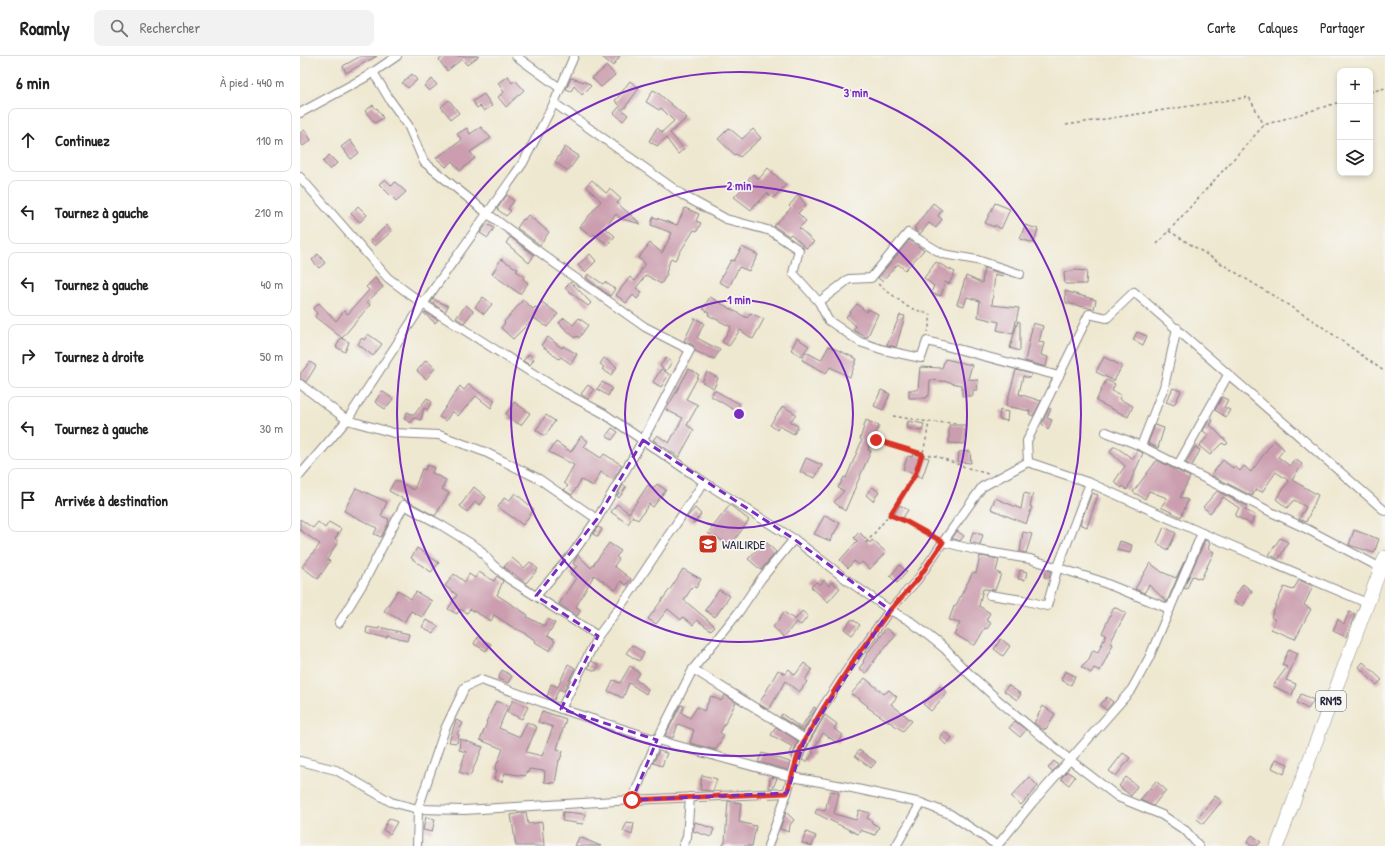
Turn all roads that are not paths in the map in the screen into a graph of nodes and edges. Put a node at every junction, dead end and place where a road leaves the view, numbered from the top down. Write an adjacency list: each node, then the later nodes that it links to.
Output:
1 (397, 56): 4 (street)
2 (516, 56): 5 (street)
3 (574, 56): 5 (street)
4 (373, 72): 7 (street); 9 (street)
5 (560, 88): 6 (street)
6 (554, 103): 9 (street); 11 (street)
7 (300, 113)
8 (300, 177): 12 (street)
9 (488, 214): 12 (street); 19 (street)
10 (1020, 274): 11 (street)
11 (819, 302): 15 (street)
12 (423, 304): 17 (street); 19 (street)
13 (1177, 328): 14 (street); 15 (street); 20 (street)
14 (1228, 375): 22 (street); 26 (street)
15 (1059, 376): 21 (street)
16 (300, 384): 17 (street)
17 (347, 420): 23 (street); 27 (street)
18 (1106, 432): 20 (street)
19 (643, 440): 24 (street); 27 (street)
20 (1141, 446): 22 (street)
21 (1028, 462): 25 (street); 30 (street)
22 (1178, 465): 31 (street)
23 (300, 475)
24 (704, 482): 29 (street); 39 (street)
25 (1090, 483): 28 (street); 32 (street)
26 (1385, 511)
27 (597, 519): 34 (street)
28 (1202, 533): 35 (street); 36 (street)
29 (794, 539): 37 (street); 40 (street)
30 (943, 542): 32 (street); 37 (street)
31 (1383, 562): 35 (main road, RN15)
32 (1058, 567): 33 (street); 36 (street)
33 (990, 595)
34 (536, 596): 38 (street); 39 (street)
35 (1367, 603): 58 (main road, RN15)
36 (1170, 609): 44 (street)
37 (890, 610): 42 (street); 44 (street)
38 (339, 623)
39 (598, 636): 41 (street)
40 (693, 670): 42 (street); 43 (street)
41 (561, 709): 43 (street); 51 (street)
42 (805, 739): 46 (street)
43 (657, 740): 46 (street); 49 (street)
44 (1070, 760): 56 (street); 57 (street)
45 (300, 761): 51 (street)
46 (792, 776): 47 (street); 50 (street)
47 (787, 793): 48 (street); 54 (street)
48 (690, 797): 49 (street); 53 (street)
49 (632, 800): 51 (street)
50 (921, 803): 55 (street); 56 (street)
51 (418, 810): 52 (street)
52 (417, 846)
53 (683, 846)
54 (768, 846)
55 (896, 846)
56 (997, 846)
57 (1199, 846)
58 (1277, 846)

